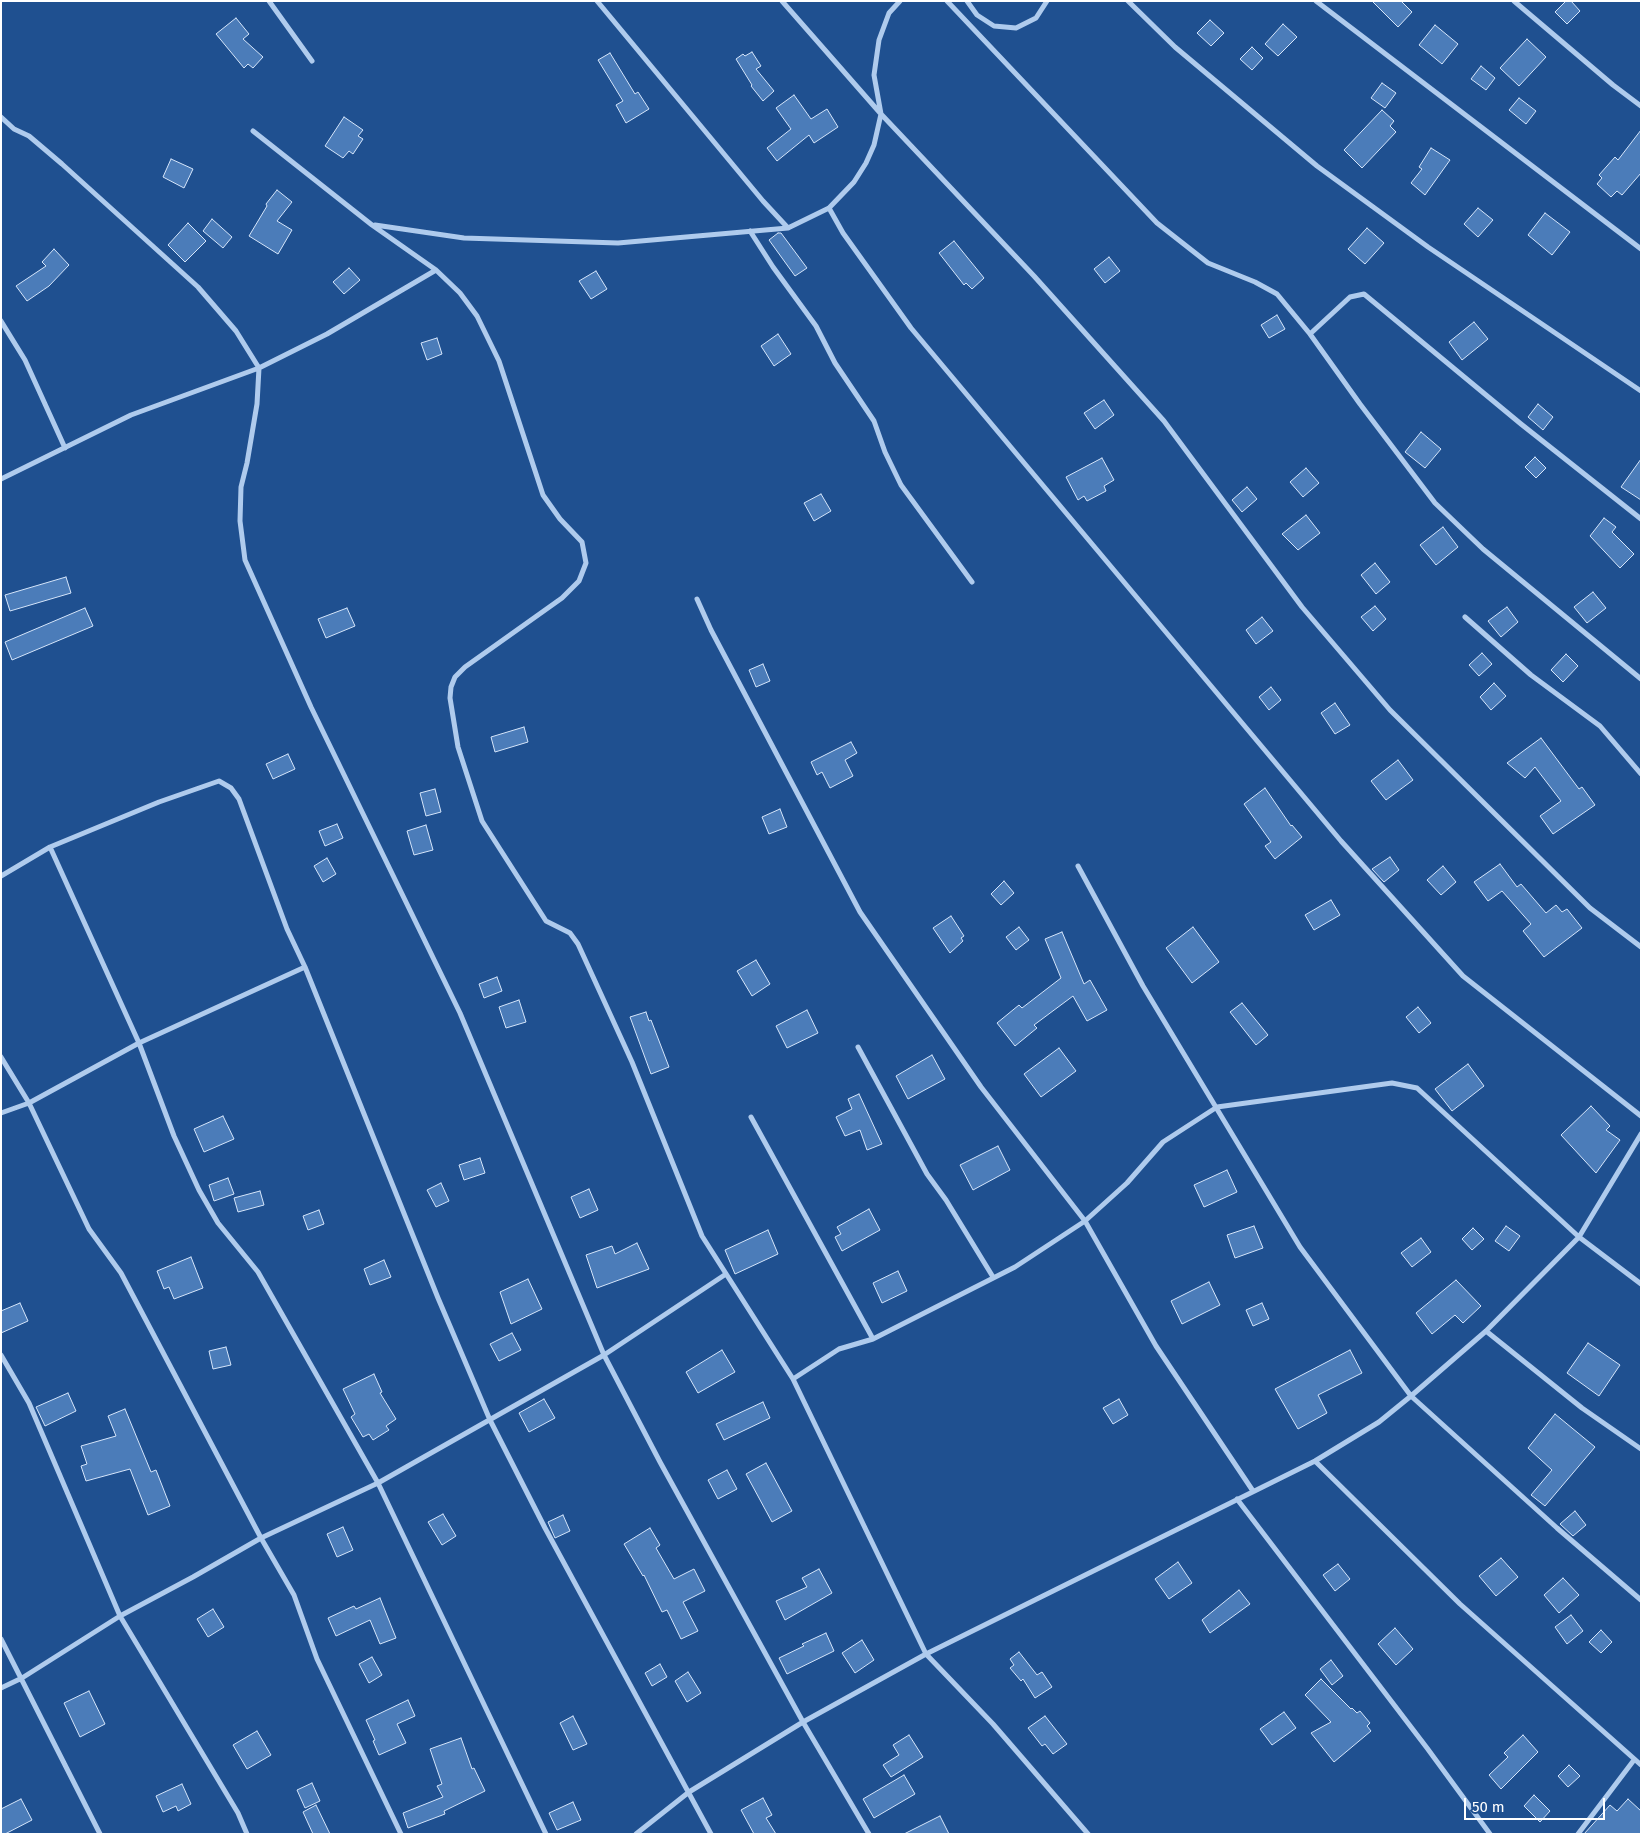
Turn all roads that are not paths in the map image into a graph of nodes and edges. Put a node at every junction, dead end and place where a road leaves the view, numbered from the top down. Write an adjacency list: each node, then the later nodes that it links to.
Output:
1 (269, 1): 11 (street)
2 (597, 1): 18 (street)
3 (782, 1): 13 (street)
4 (900, 1): 13 (street)
5 (947, 1): 23 (street)
6 (968, 1): 7 (street)
7 (1047, 1)
8 (1128, 1): 25 (street)
9 (1316, 1): 20 (street)
10 (1514, 1): 12 (street)
11 (312, 61)
12 (1641, 106)
13 (881, 114): 16 (street); 37 (street)
14 (1, 117): 24 (street)
15 (253, 131): 17 (street)
16 (829, 208): 18 (street); 45 (street)
17 (372, 224): 19 (street); 21 (street)
18 (788, 228): 19 (street)
19 (750, 231): 29 (street)
20 (1641, 249)
21 (436, 270): 24 (street); 50 (street)
22 (1, 321): 26 (street)
23 (1310, 334): 28 (street); 32 (street)
24 (259, 368): 26 (street); 56 (street)
25 (1641, 391)
26 (65, 448): 27 (street)
27 (1, 479)
28 (1641, 519)
29 (972, 582)
30 (698, 599): 48 (street)
31 (1465, 617): 33 (street)
32 (1641, 679)
33 (1641, 774)
34 (50, 847): 36 (street); 38 (street); 39 (street)
35 (1078, 866): 43 (street)
36 (1, 876)
37 (1641, 948)
38 (305, 967): 39 (street); 59 (street)
39 (139, 1043): 42 (street); 62 (street)
40 (858, 1047): 51 (street)
41 (1, 1057): 42 (street)
42 (29, 1103): 44 (street); 65 (street)
43 (1217, 1107): 48 (street); 49 (street); 58 (street)
44 (1, 1113)
45 (1641, 1116)
46 (751, 1117): 54 (street)
47 (1641, 1134): 49 (street)
48 (1085, 1221): 51 (street); 63 (street)
49 (1579, 1237): 52 (street); 53 (street)
50 (726, 1274): 56 (street); 57 (street)
51 (993, 1277): 54 (street)
52 (1641, 1284)
53 (1486, 1331): 58 (street); 60 (street)
54 (873, 1339): 57 (street)
55 (1, 1355): 67 (street)
56 (604, 1355): 59 (street); 72 (street)
57 (793, 1379): 69 (street)
58 (1411, 1396): 61 (street); 66 (street)
59 (490, 1420): 62 (street); 75 (street)
60 (1641, 1449)
61 (1315, 1461): 63 (street); 73 (street)
62 (378, 1483): 65 (street); 79 (street)
63 (1253, 1491): 64 (street)
64 (1237, 1499): 69 (street); 84 (street)
65 (261, 1538): 67 (street); 78 (street)
66 (1641, 1600)
67 (120, 1616): 70 (street); 77 (street)
68 (1, 1640): 70 (street)
69 (926, 1654): 72 (street); 83 (street)
70 (22, 1678): 71 (street); 76 (street)
71 (1, 1688)
72 (803, 1722): 75 (street); 82 (street)
73 (1634, 1760): 74 (street); 85 (street)
74 (1641, 1765)
75 (689, 1792): 80 (street); 81 (street)
76 (100, 1834)
77 (247, 1834)
78 (401, 1834)
79 (546, 1834)
80 (636, 1834)
81 (711, 1834)
82 (869, 1834)
83 (1088, 1834)
84 (1490, 1834)
85 (1578, 1834)

